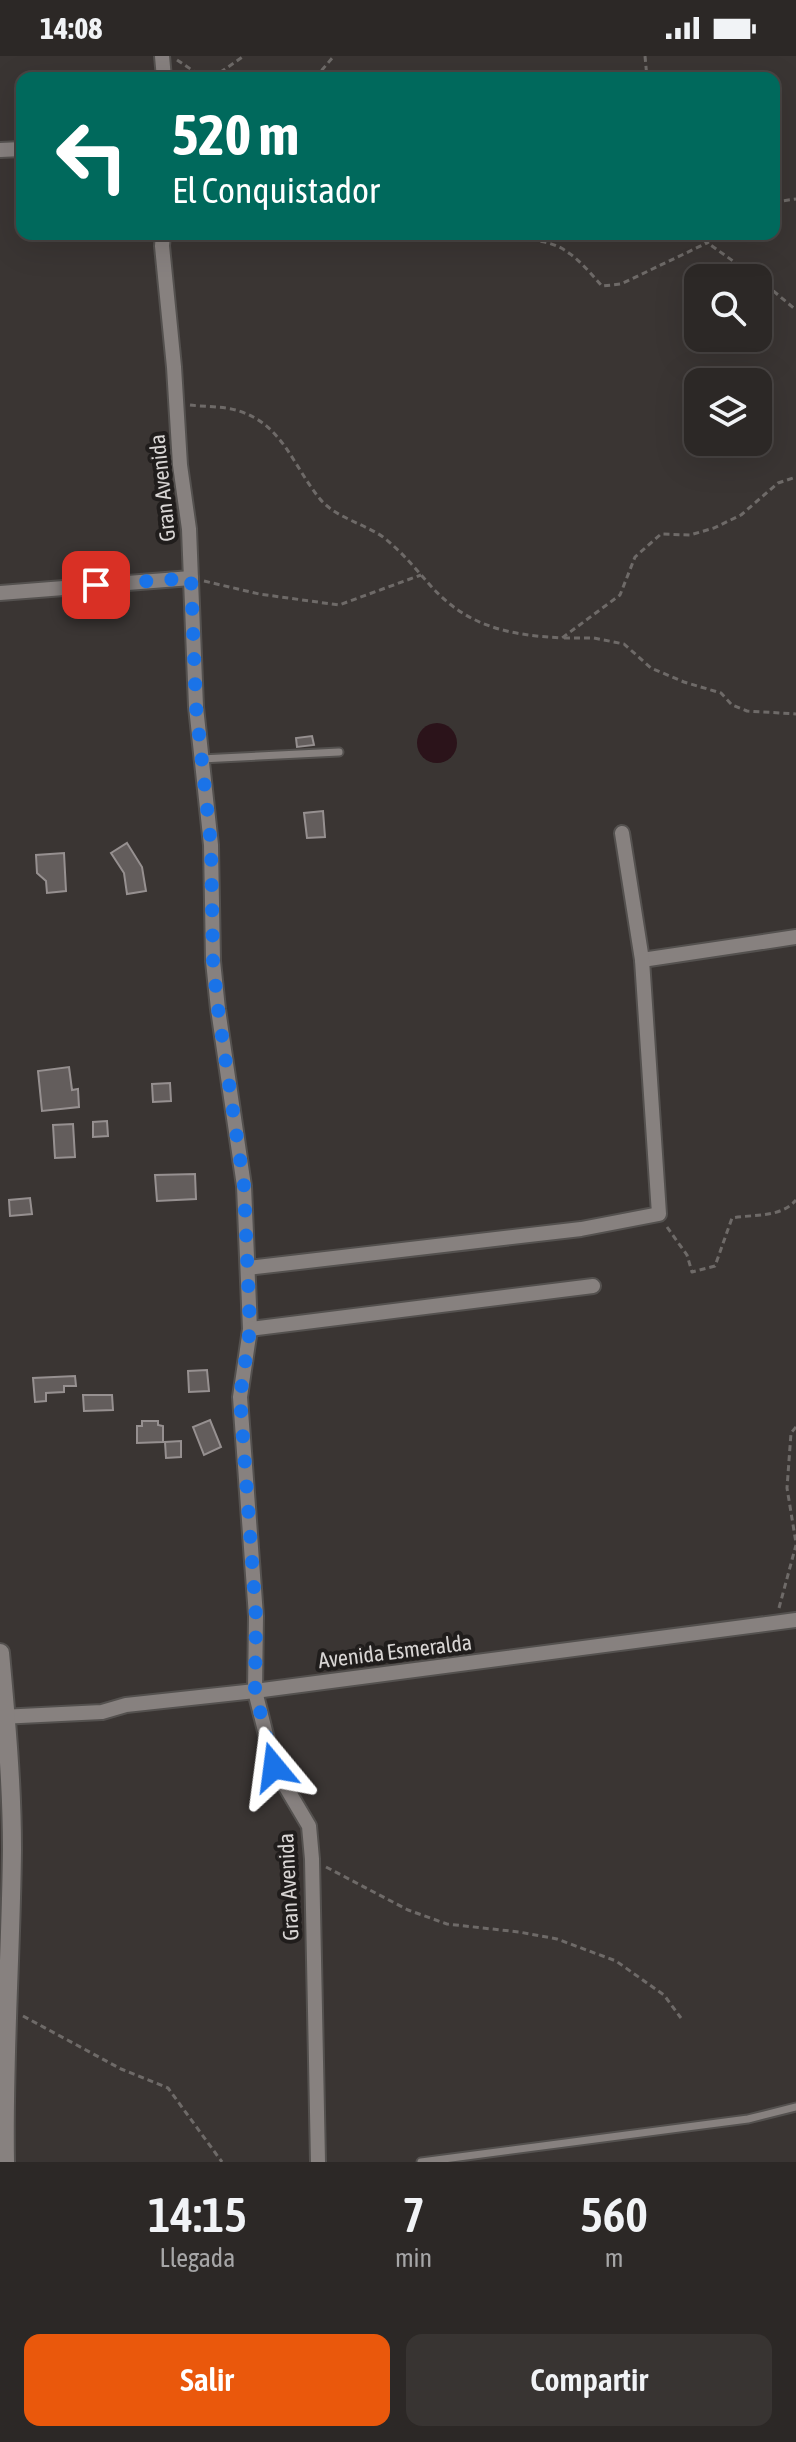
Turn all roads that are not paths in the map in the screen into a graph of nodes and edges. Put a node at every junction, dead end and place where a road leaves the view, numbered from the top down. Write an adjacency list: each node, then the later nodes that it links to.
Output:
1 (162, 240): 2 (street, Gran Avenida)
2 (191, 578): 3 (street); 5 (street, Gran Avenida)
3 (0, 593)
4 (339, 752): 5 (lane)
5 (201, 759): 9 (street, Gran Avenida)
6 (622, 833): 8 (street)
7 (796, 937): 8 (street)
8 (642, 960): 9 (street)
9 (248, 1268): 11 (street, Gran Avenida)
10 (593, 1286): 11 (street)
11 (250, 1329): 14 (street, Gran Avenida)
12 (789, 1621): 14 (street, Avenida Esmeralda)
13 (0, 1653): 15 (street)
14 (255, 1691): 15 (street, Avenida Esmeralda); 19 (street, Gran Avenida)
15 (3, 1717): 16 (street)
16 (2, 2086): 18 (street)
17 (796, 2107): 20 (lane)
18 (5, 2162)
19 (318, 2162)
20 (421, 2162)

